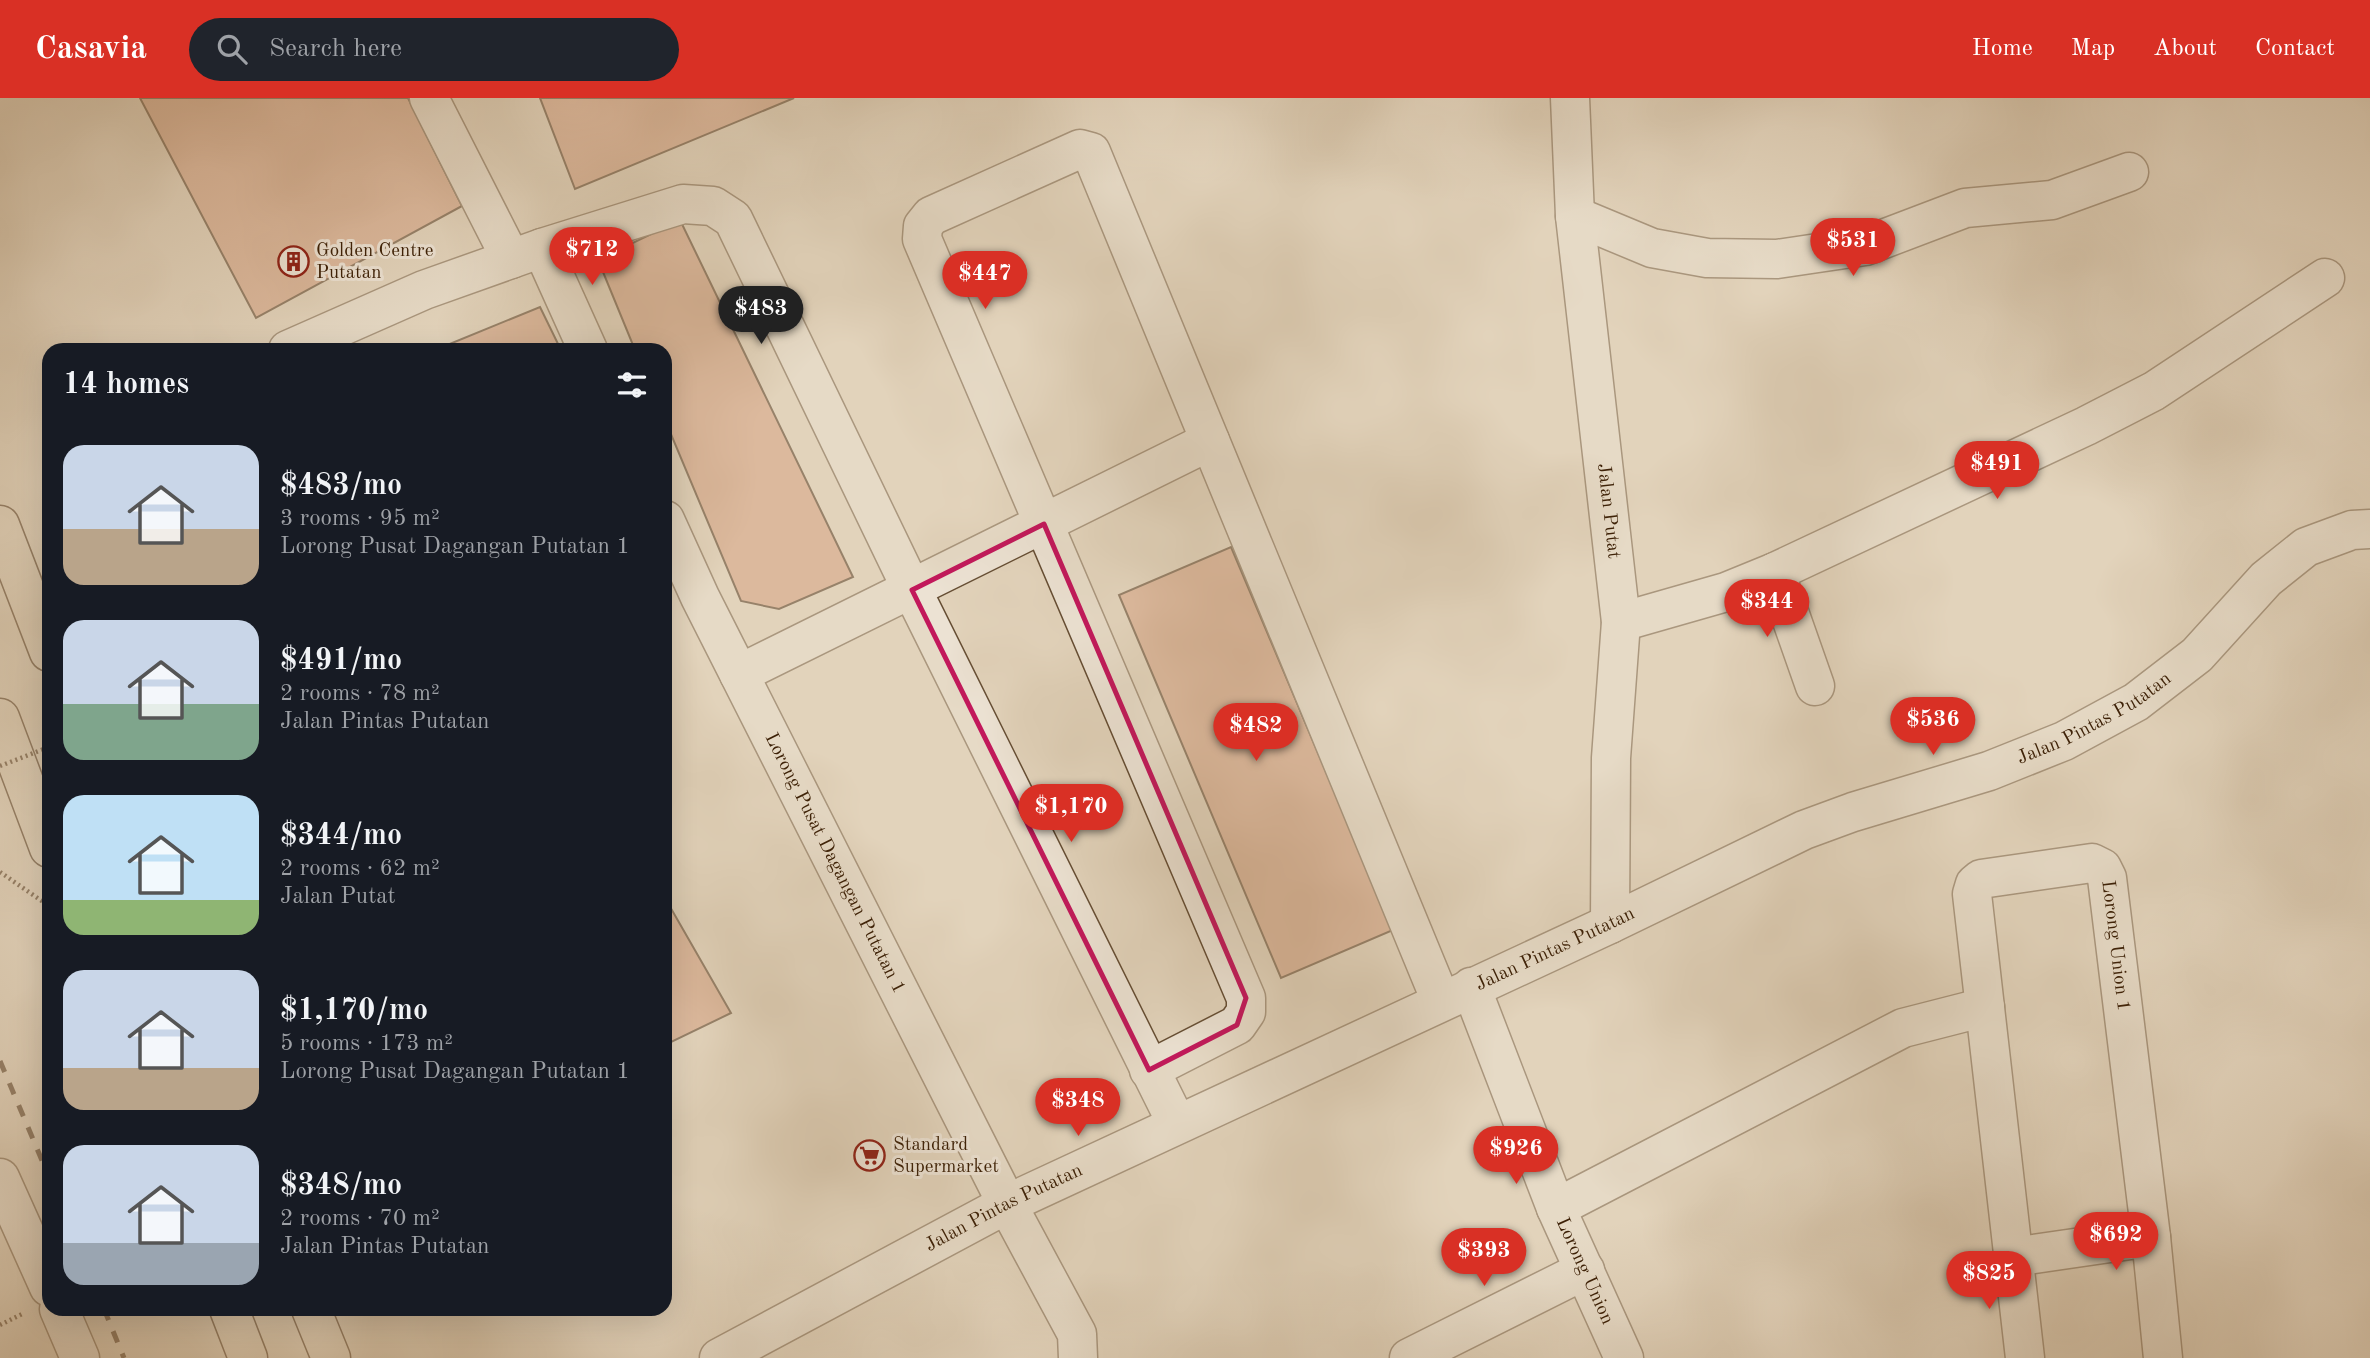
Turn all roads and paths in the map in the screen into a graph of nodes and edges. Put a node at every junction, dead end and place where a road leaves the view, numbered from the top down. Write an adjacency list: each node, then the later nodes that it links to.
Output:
1 (429, 98): 5 (street)
2 (1570, 98): 4 (street, Jalan Putat)
3 (2129, 172): 4 (street)
4 (1574, 216): 16 (street, Jalan Putat)
5 (526, 253): 7 (street); 8 (street); 15 (street)
6 (2325, 278): 14 (street)
7 (304, 343)
8 (584, 343)
9 (1210, 441): 10 (street); 10 (street, Lorong Union); 27 (street, Lorong Union)
10 (1044, 524): 15 (street); 29 (street)
11 (0, 526): 17 (highway)
12 (2370, 530): 26 (street, Jalan Pintas Putatan)
13 (672, 535): 18 (street, Lorong Pusat Dagangan Putatan 1)
14 (1775, 572): 16 (street); 19 (street)
15 (912, 590): 18 (street); 29 (street)
16 (1621, 622): 26 (street, Jalan Putat)
17 (42, 634)
18 (739, 674): 32 (street, Lorong Pusat Dagangan Putatan 1)
19 (1815, 686)
20 (0, 718): 23 (highway)
21 (42, 750): 22 (path, bridge)
22 (0, 766)
23 (42, 829)
24 (0, 872): 25 (path)
25 (42, 901)
26 (1610, 924): 27 (street, Jalan Pintas Putatan)
27 (1456, 994): 30 (street, Jalan Pintas Putatan); 33 (street, Lorong Union)
28 (1984, 1007): 33 (street); 34 (street, Lorong Union 1); 35 (street, Lorong Union 1)
29 (1149, 1070): 30 (street)
30 (1177, 1124): 32 (street, Jalan Pintas Putatan)
31 (0, 1178): 37 (street)
32 (1007, 1204): 44 (street, Jalan Pintas Putatan); 45 (street, Lorong Pusat Dagangan Putatan 1)
33 (1556, 1208): 36 (street, Lorong Union)
34 (2151, 1237): 35 (street); 49 (street, Lorong Union 1)
35 (2013, 1257): 48 (street, Lorong Union 1)
36 (1585, 1270): 46 (street); 47 (street, Lorong Union)
37 (42, 1271)
38 (62, 1316): 41 (street)
39 (232, 1316): 42 (highway)
40 (314, 1316): 43 (highway)
41 (80, 1358)
42 (248, 1358)
43 (331, 1358)
44 (719, 1358)
45 (1078, 1358)
46 (1409, 1358)
47 (1624, 1358)
48 (2025, 1358)
49 (2163, 1358)

